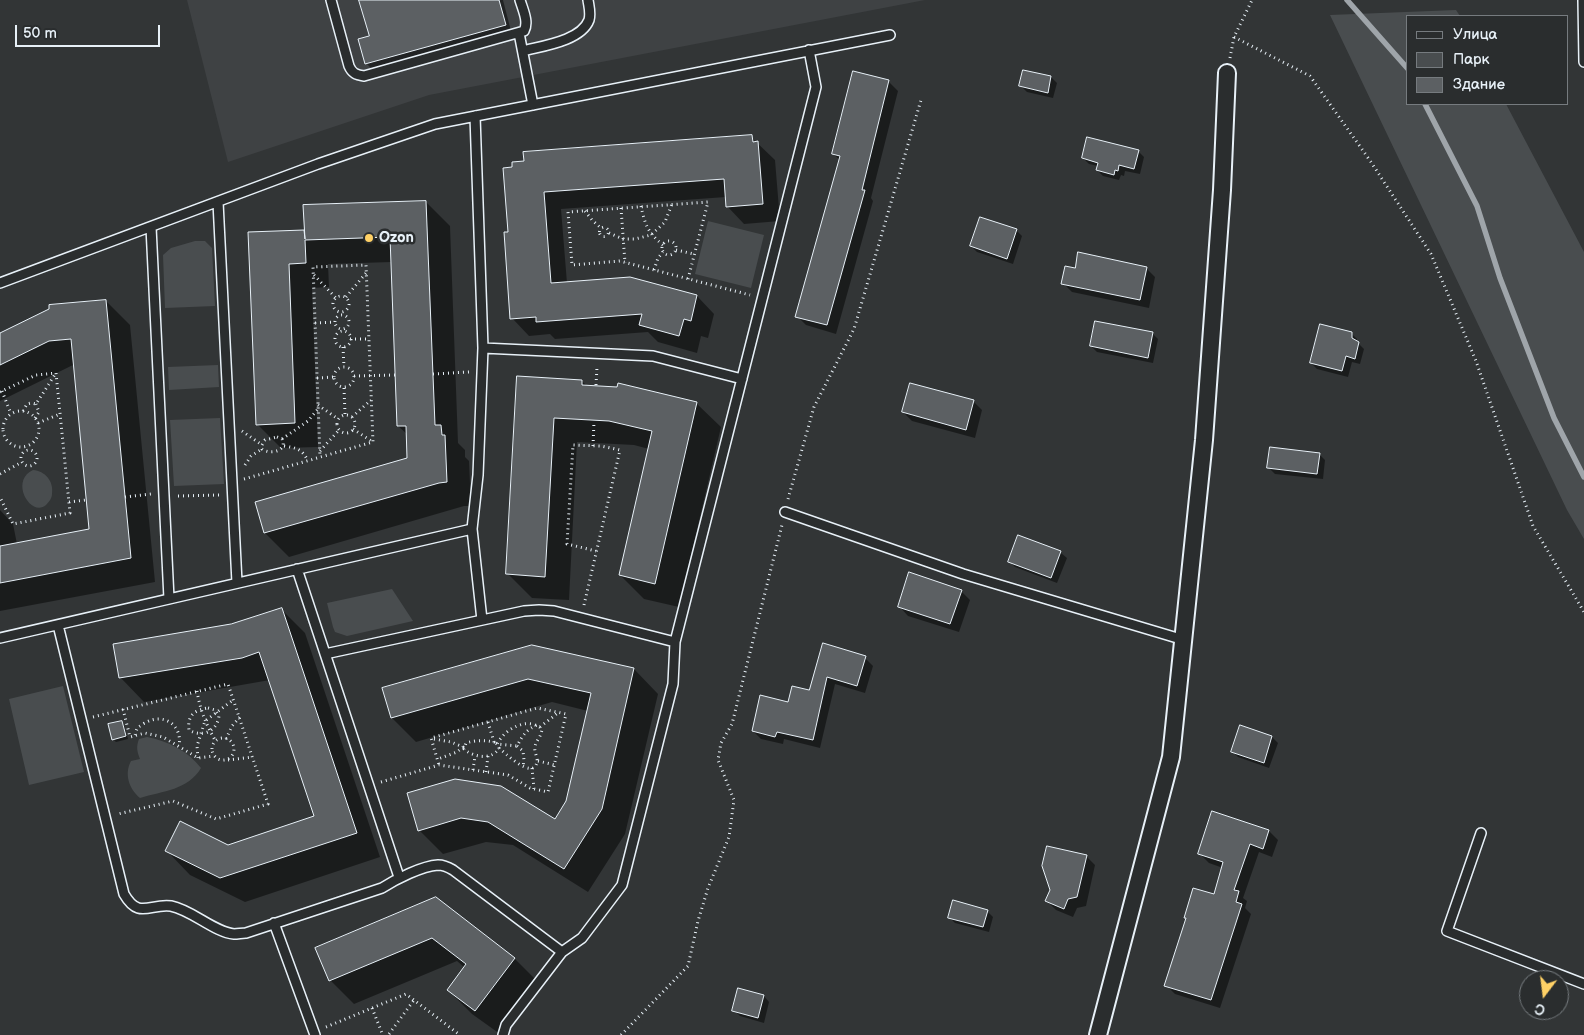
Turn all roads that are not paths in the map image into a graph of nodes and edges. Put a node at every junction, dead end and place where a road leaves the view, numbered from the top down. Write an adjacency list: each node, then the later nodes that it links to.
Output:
1 (331, 0): 5 (lane)
2 (520, 0): 5 (lane)
3 (588, 0): 8 (lane)
4 (1582, 0): 9 (lane)
5 (519, 33): 8 (lane)
6 (890, 35): 7 (lane)
7 (809, 50): 11 (lane); 17 (lane)
8 (523, 51): 11 (lane)
9 (1584, 62)
10 (1227, 73): 26 (street)
11 (533, 105): 12 (lane)
12 (475, 116): 13 (lane); 16 (lane)
13 (218, 202): 14 (lane); 21 (lane)
14 (151, 227): 15 (lane); 22 (lane)
15 (0, 283)
16 (483, 348): 17 (lane); 19 (lane)
17 (742, 379): 27 (lane)
18 (785, 512): 26 (lane)
19 (472, 529): 20 (lane); 23 (lane)
20 (297, 569): 21 (lane); 28 (lane)
21 (237, 583): 22 (lane)
22 (169, 599): 24 (lane)
23 (482, 620): 27 (lane); 28 (lane)
24 (58, 625): 25 (lane); 31 (lane)
25 (0, 638)
26 (1184, 640): 36 (street)
27 (675, 642): 32 (lane)
28 (325, 654): 30 (lane)
29 (1481, 833): 33 (lane)
30 (400, 877): 31 (lane); 32 (lane)
31 (274, 924): 34 (lane)
32 (562, 952): 35 (lane)
33 (1584, 984)
34 (315, 1034)
35 (503, 1035)
36 (1098, 1035)

